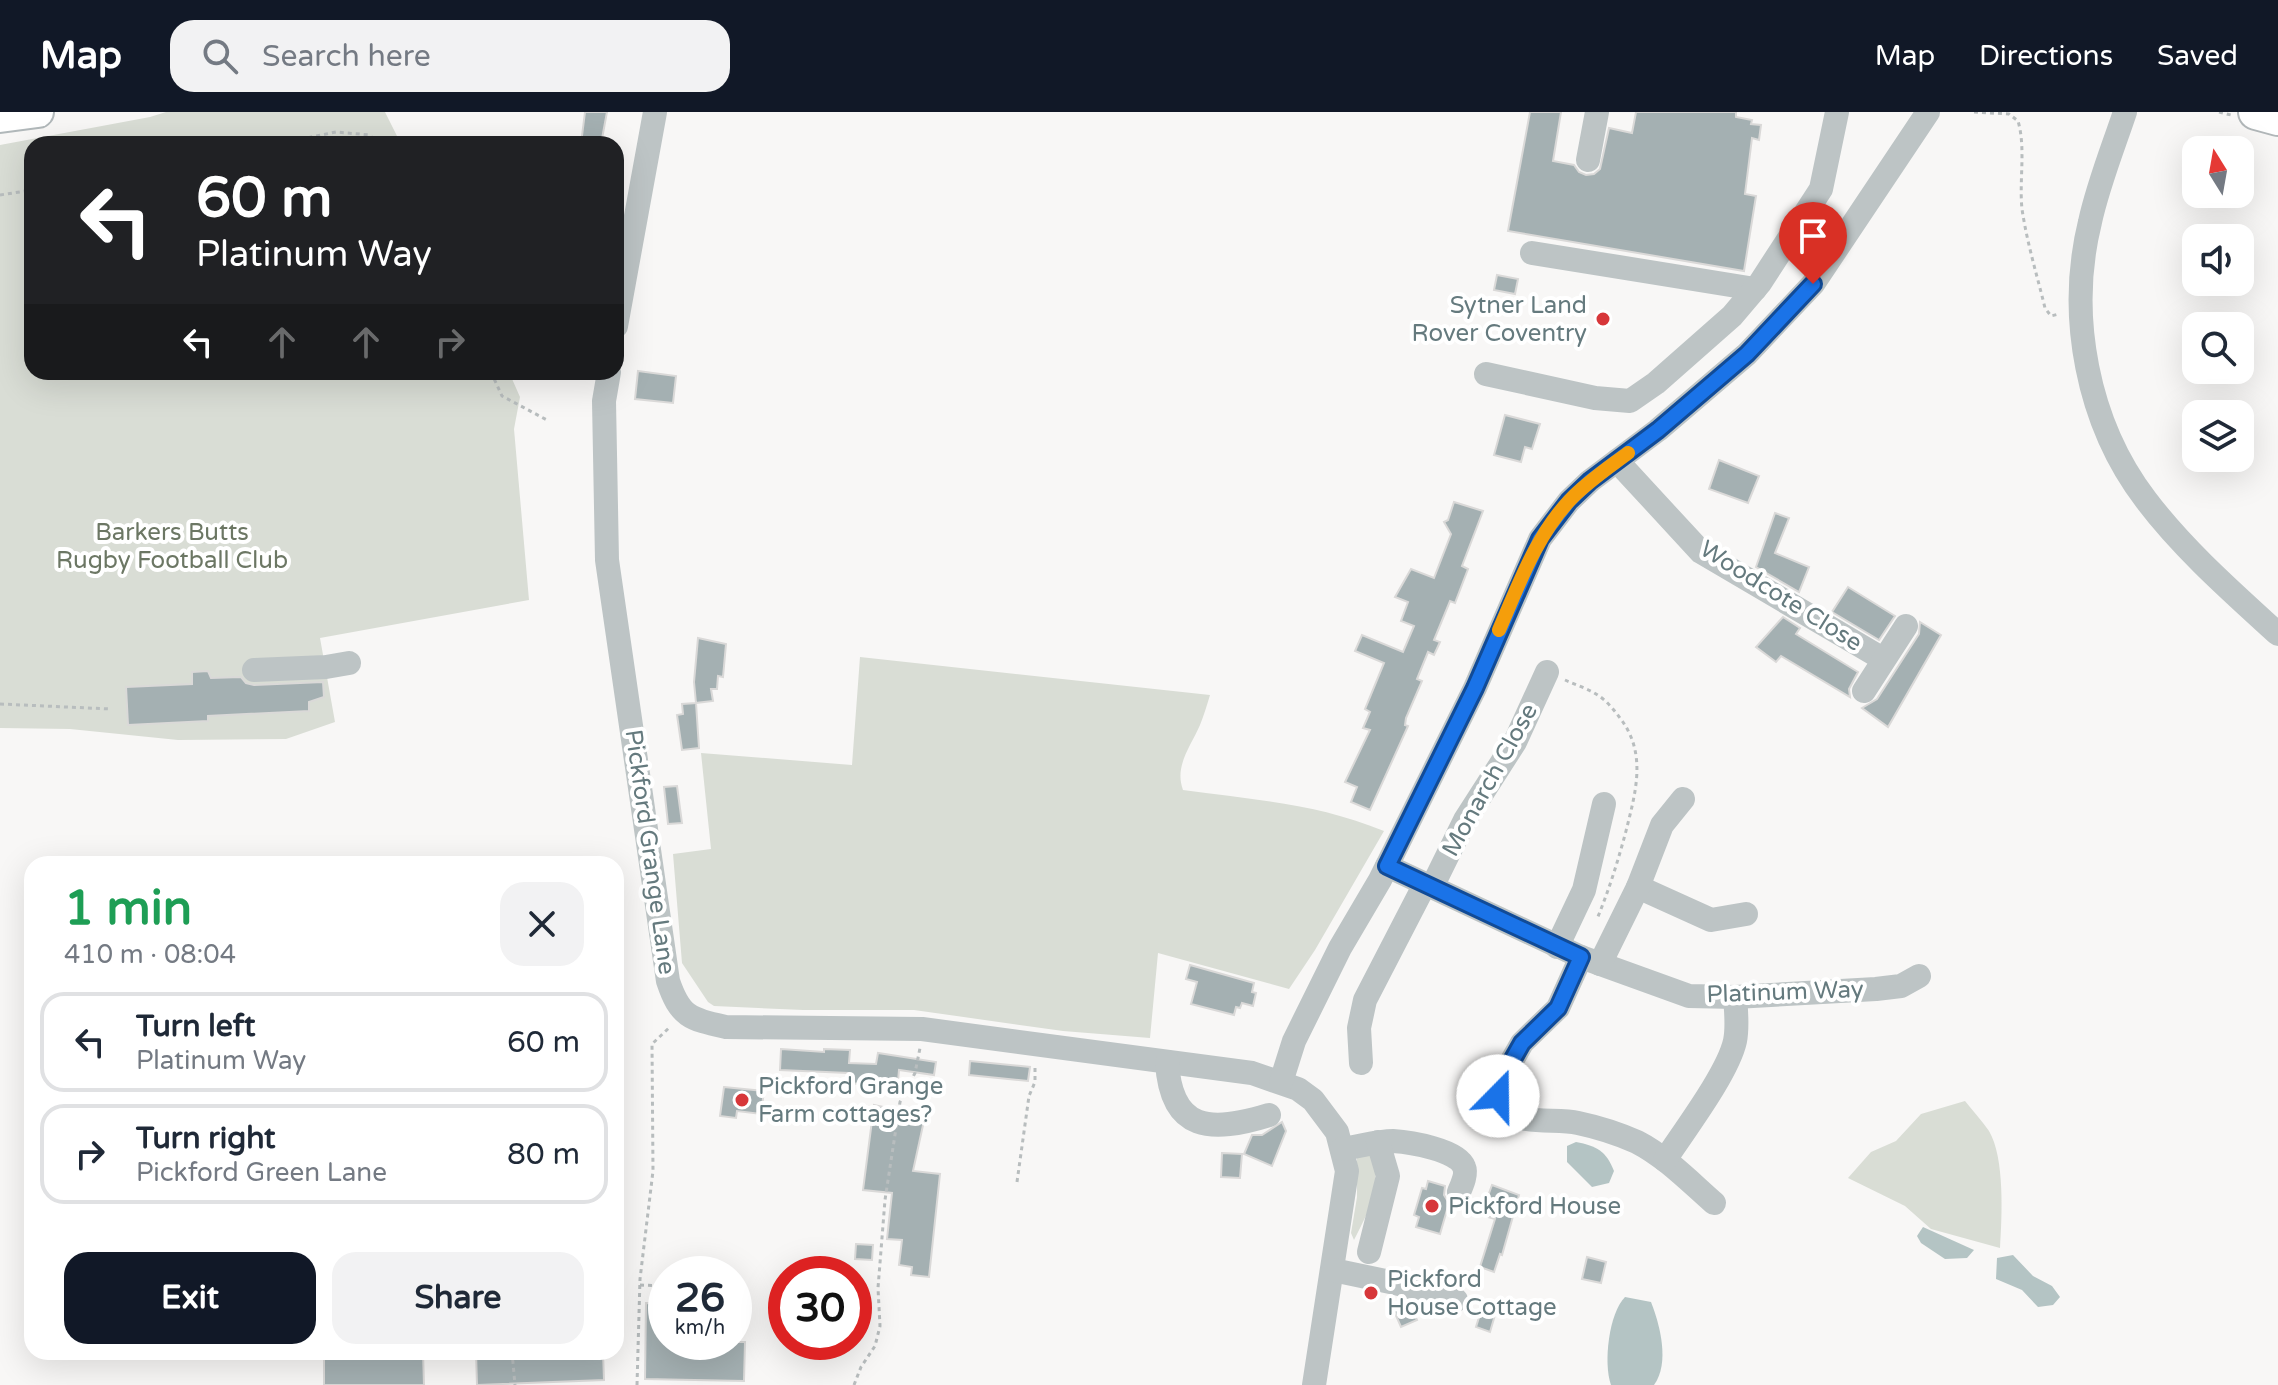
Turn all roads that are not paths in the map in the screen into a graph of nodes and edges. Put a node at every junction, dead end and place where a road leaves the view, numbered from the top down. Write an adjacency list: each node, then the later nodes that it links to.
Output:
1 (38, 112): 8 (main road)
2 (655, 112): 12 (street)
3 (1597, 112): 10 (street)
4 (1837, 112): 13 (street)
5 (1928, 112): 14 (street)
6 (2125, 112): 19 (street)
7 (2256, 112): 9 (highway)
8 (0, 117)
9 (2278, 118)
10 (1588, 160)
11 (1532, 253): 13 (street)
12 (624, 282)
13 (1758, 286): 14 (street); 15 (street)
14 (1786, 313): 17 (street)
15 (1486, 374)
16 (608, 380): 35 (street, Pickford Grange Lane)
17 (1617, 461): 20 (street, Woodcote Close); 27 (street)
18 (1906, 626): 20 (street)
19 (2278, 634)
20 (1883, 659): 24 (street)
21 (349, 663): 22 (street)
22 (254, 670)
23 (1547, 672): 28 (street, Monarch Close)
24 (1864, 691)
25 (1683, 799): 29 (street)
26 (1604, 804): 31 (street)
27 (1387, 866): 28 (street, Platinum Way); 37 (street)
28 (1428, 886): 31 (street, Platinum Way); 36 (street, Monarch Close)
29 (1638, 887): 30 (street); 32 (street)
30 (1746, 914)
31 (1557, 947): 32 (street, Platinum Way)
32 (1590, 961): 34 (street, Platinum Way); 41 (street)
33 (1919, 976): 34 (street, Platinum Way)
34 (1735, 997): 41 (street)
35 (1167, 1062): 37 (street); 38 (street)
36 (1361, 1063)
37 (1281, 1082): 40 (street)
38 (1269, 1115)
39 (1378, 1142): 40 (street); 42 (street); 44 (street)
40 (1342, 1149): 45 (street)
41 (1665, 1160): 43 (street)
42 (1459, 1192)
43 (1714, 1203)
44 (1369, 1252)
45 (1333, 1270): 46 (street); 47 (street)
46 (1456, 1300)
47 (1314, 1385)

